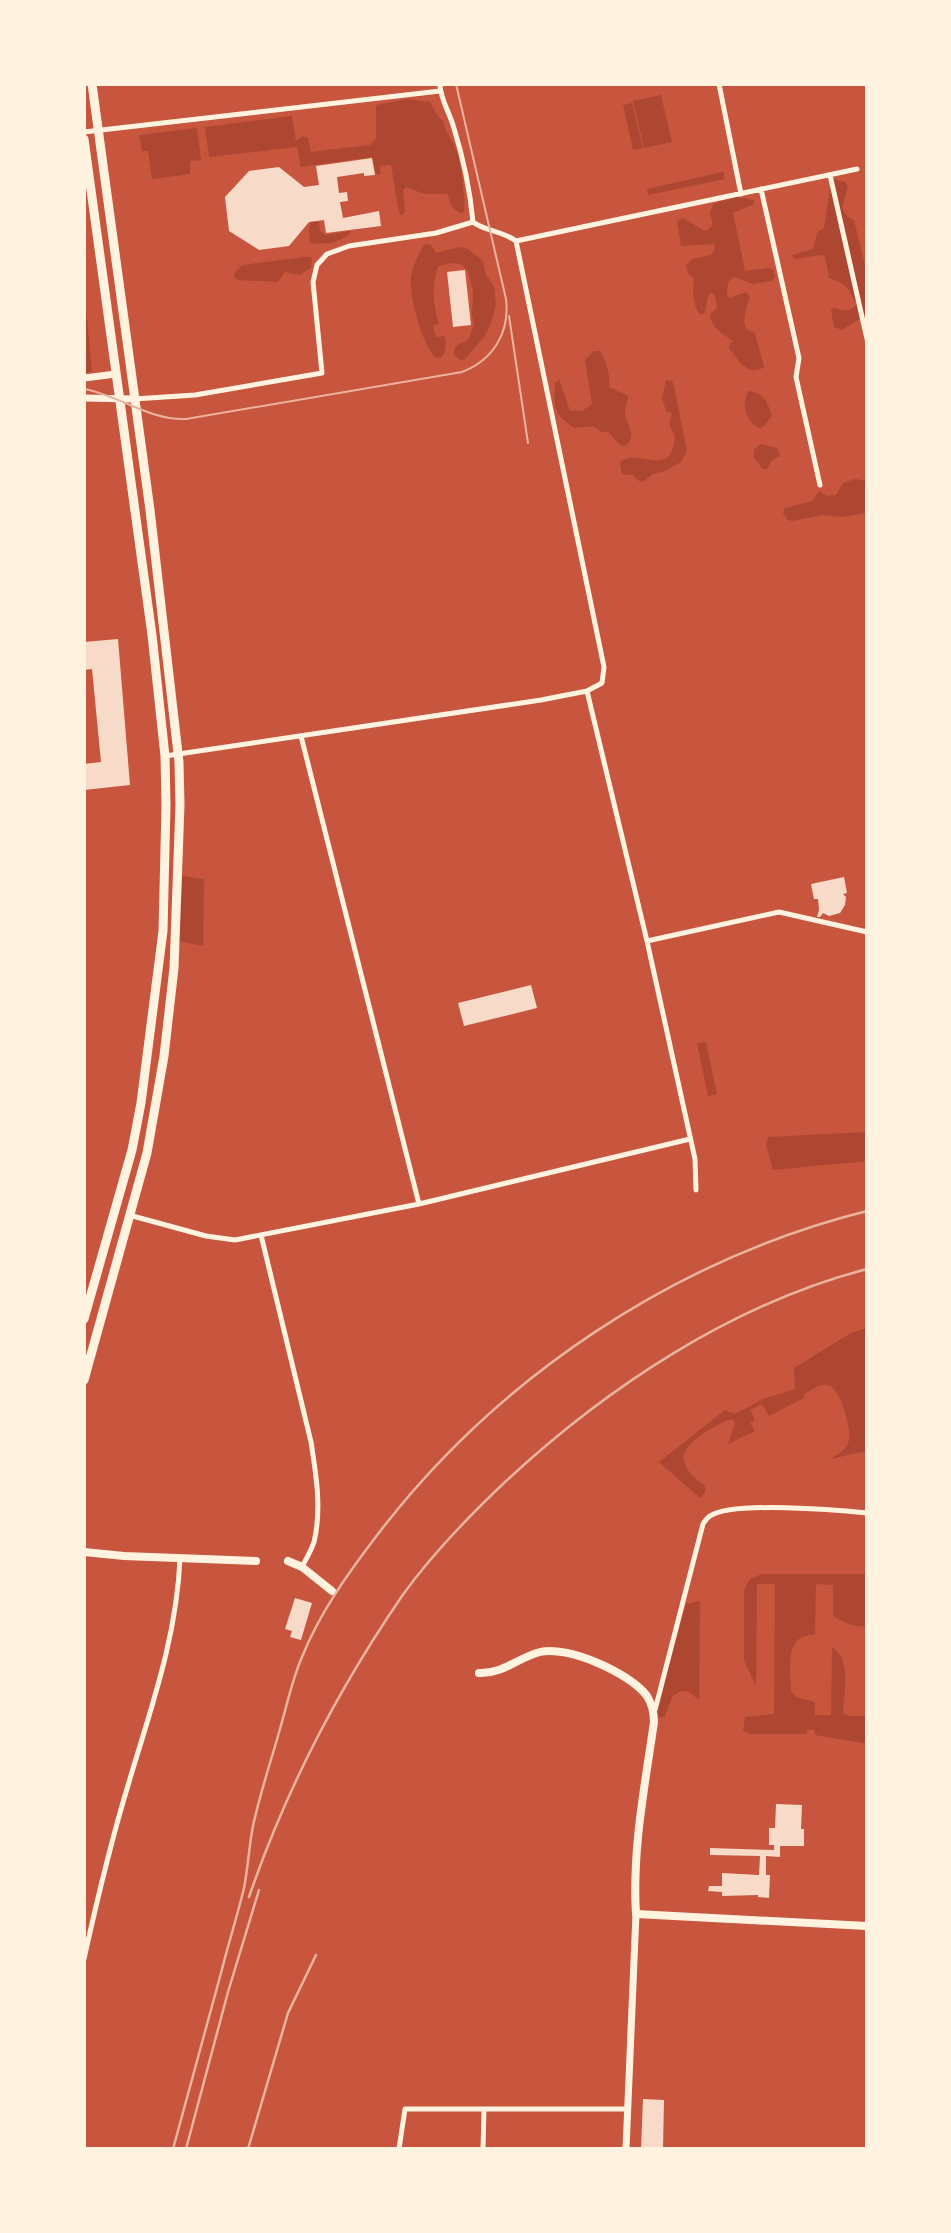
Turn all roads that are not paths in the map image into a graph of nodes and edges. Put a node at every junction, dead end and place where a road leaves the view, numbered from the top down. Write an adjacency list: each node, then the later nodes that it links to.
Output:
1 (92, 84): 4 (main road)
2 (719, 84): 10 (street)
3 (440, 87): 4 (street); 11 (street)
4 (98, 130): 5 (street); 17 (main road)
5 (84, 132)
6 (84, 139): 14 (main road)
7 (858, 169): 8 (street)
8 (830, 175): 9 (street); 13 (street)
9 (761, 189): 10 (street); 19 (street)
10 (741, 194): 12 (street)
11 (473, 222): 12 (street); 17 (street)
12 (516, 241): 20 (street)
13 (867, 339)
14 (116, 374): 15 (street); 18 (main road)
15 (84, 378)
16 (84, 398): 18 (street)
17 (134, 398): 18 (street); 22 (main road)
18 (119, 399): 23 (main road)
19 (820, 485)
20 (587, 691): 21 (street); 25 (street)
21 (301, 736): 22 (street); 28 (street)
22 (179, 755): 23 (street); 29 (main road)
23 (165, 757): 31 (main road)
24 (867, 932): 25 (street)
25 (647, 941): 26 (street)
26 (690, 1139): 27 (street); 28 (street)
27 (696, 1190)
28 (419, 1204): 30 (street)
29 (129, 1215): 30 (street); 32 (main road)
30 (261, 1235): 38 (street)
31 (84, 1319)
32 (84, 1380)
33 (867, 1513): 41 (street)
34 (84, 1552): 35 (main road)
35 (180, 1558): 36 (main road); 44 (street)
36 (256, 1561)
37 (288, 1561): 38 (main road)
38 (302, 1567): 39 (main road)
39 (332, 1591)
40 (479, 1673): 41 (main road)
41 (654, 1713): 42 (main road)
42 (636, 1914): 43 (main road); 46 (street)
43 (867, 1926)
44 (84, 1959)
45 (484, 2109): 46 (street); 47 (street); 48 (street)
46 (627, 2109): 49 (street)
47 (399, 2149)
48 (483, 2149)
49 (626, 2149)

